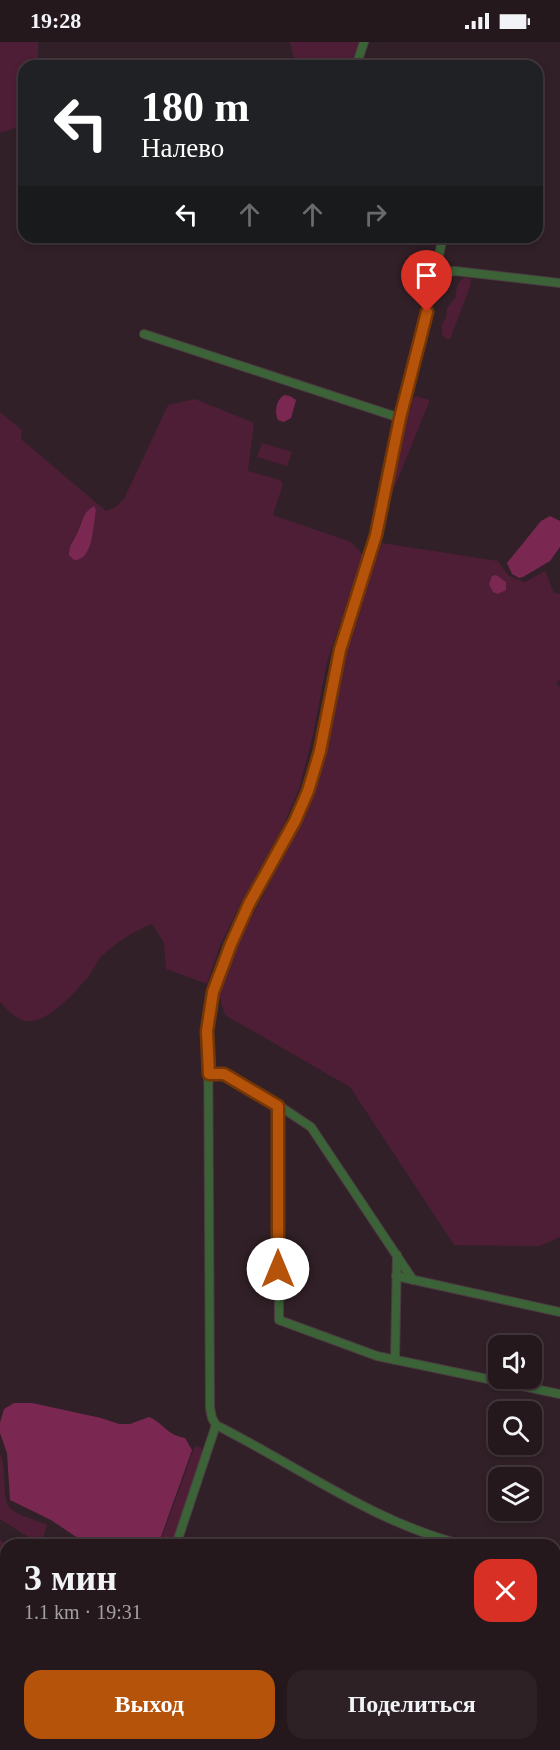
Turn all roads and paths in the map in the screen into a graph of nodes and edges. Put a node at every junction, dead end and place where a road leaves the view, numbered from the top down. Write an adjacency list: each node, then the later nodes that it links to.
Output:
1 (364, 42): 2 (street)
2 (358, 60)
3 (442, 243): 4 (street)
4 (436, 273): 5 (street); 7 (street)
5 (560, 283)
6 (144, 334): 7 (street)
7 (400, 418): 8 (street)
8 (209, 1074): 9 (street); 16 (street)
9 (278, 1106): 10 (street); 14 (street)
10 (397, 1255): 11 (street); 12 (street)
11 (396, 1276): 12 (street); 14 (street)
12 (413, 1280): 13 (street)
13 (560, 1312)
14 (395, 1360): 15 (street)
15 (560, 1394)
16 (216, 1425): 17 (street); 18 (street)
17 (178, 1539)
18 (444, 1539)

